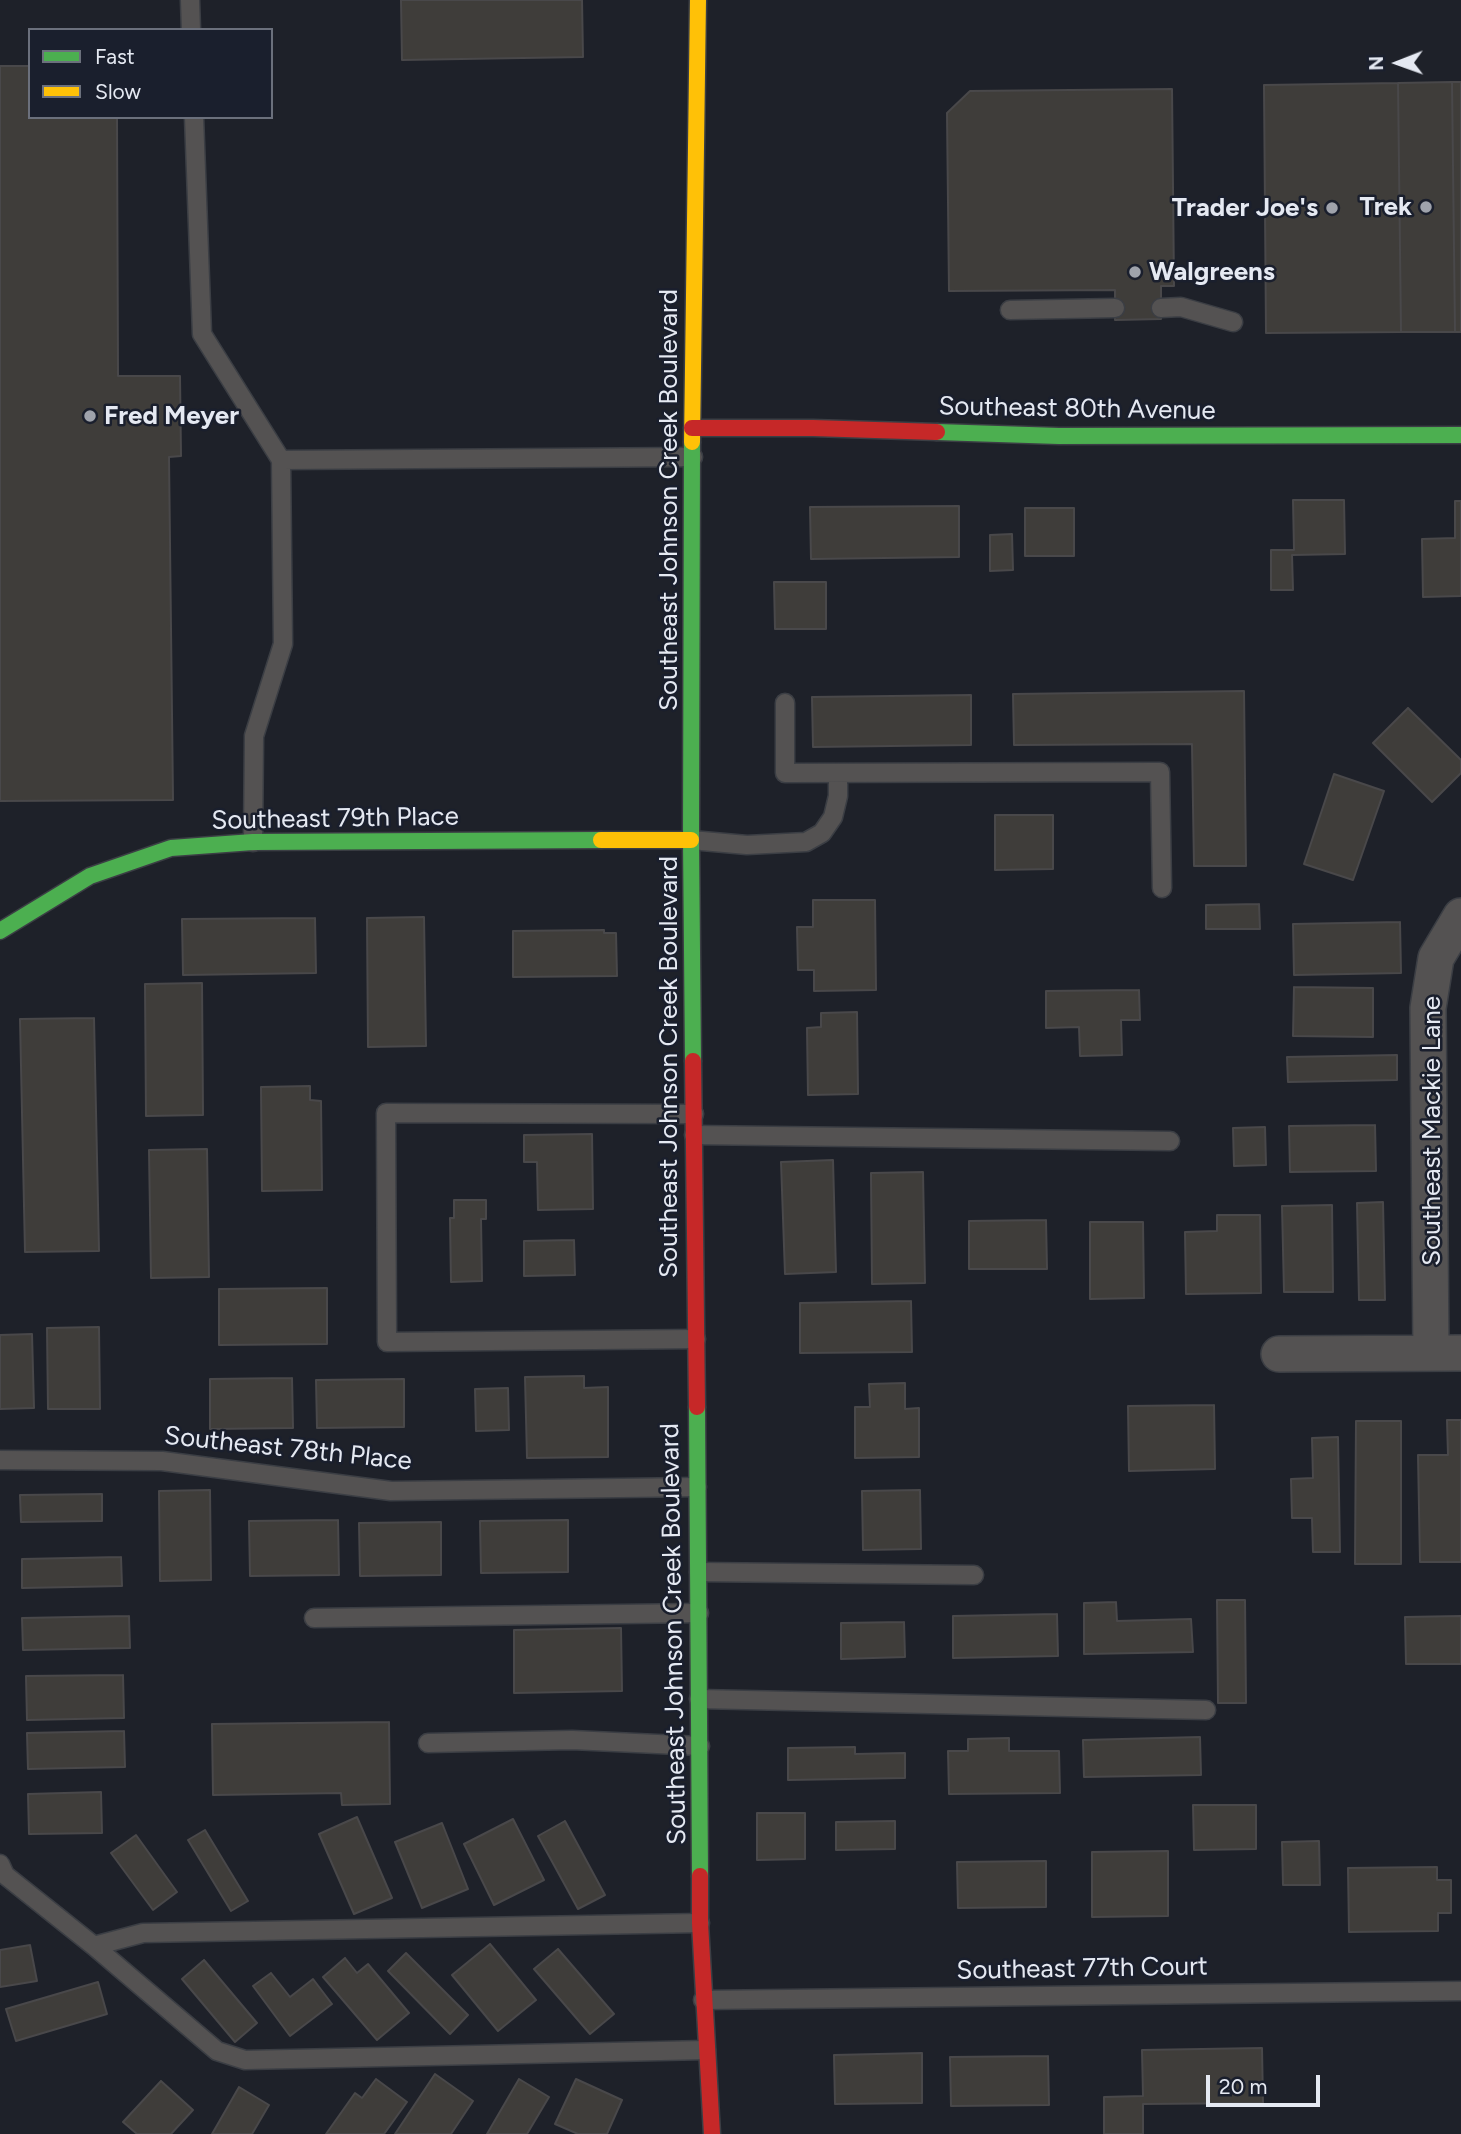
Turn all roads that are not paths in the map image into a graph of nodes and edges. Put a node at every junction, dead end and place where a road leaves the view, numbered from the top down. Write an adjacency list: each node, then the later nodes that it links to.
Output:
1 (190, 0): 3 (lane)
2 (698, 0): 9 (main road, Southeast Johnson Creek Boulevard)
3 (191, 28)
4 (194, 119): 12 (lane)
5 (1161, 308): 8 (lane)
6 (1115, 309): 7 (lane)
7 (1010, 310)
8 (1233, 321)
9 (692, 428): 10 (main road, Southeast 80th Avenue); 11 (main road, Southeast Johnson Creek Boulevard)
10 (1461, 435)
11 (693, 457): 12 (lane); 15 (main road, Southeast Johnson Creek Boulevard)
12 (281, 460): 16 (lane)
13 (785, 703): 14 (lane)
14 (838, 773): 15 (lane); 17 (lane)
15 (691, 840): 16 (main road, Southeast 79th Place); 20 (main road, Southeast Johnson Creek Boulevard)
16 (253, 842): 19 (main road, Southeast 79th Place)
17 (1162, 888)
18 (1461, 916): 24 (street, Southeast Mackie Lane)
19 (0, 931)
20 (694, 1114): 21 (main road, Southeast Johnson Creek Boulevard); 23 (lane)
21 (694, 1135): 22 (lane); 23 (main road, Southeast Johnson Creek Boulevard)
22 (1170, 1141)
23 (696, 1339): 27 (main road, Southeast Johnson Creek Boulevard)
24 (1446, 1353): 25 (street)
25 (1279, 1354)
26 (0, 1460): 27 (lane, Southeast 78th Place)
27 (697, 1487): 28 (main road, Southeast Johnson Creek Boulevard)
28 (698, 1572): 29 (lane); 30 (main road, Southeast Johnson Creek Boulevard)
29 (974, 1575)
30 (699, 1613): 31 (lane); 32 (main road, Southeast Johnson Creek Boulevard)
31 (314, 1618)
32 (699, 1699): 33 (lane); 35 (main road, Southeast Johnson Creek Boulevard)
33 (1206, 1710)
34 (428, 1743): 35 (lane)
35 (700, 1746): 37 (main road, Southeast Johnson Creek Boulevard)
36 (0, 1864): 38 (lane)
37 (700, 1923): 38 (lane); 40 (main road, Southeast Johnson Creek Boulevard)
38 (94, 1946): 41 (lane)
39 (1461, 1991): 40 (lane, Southeast 77th Court)
40 (703, 2000): 41 (main road, Southeast Johnson Creek Boulevard)
41 (706, 2050): 42 (main road, Southeast Johnson Creek Boulevard)
42 (712, 2134)

